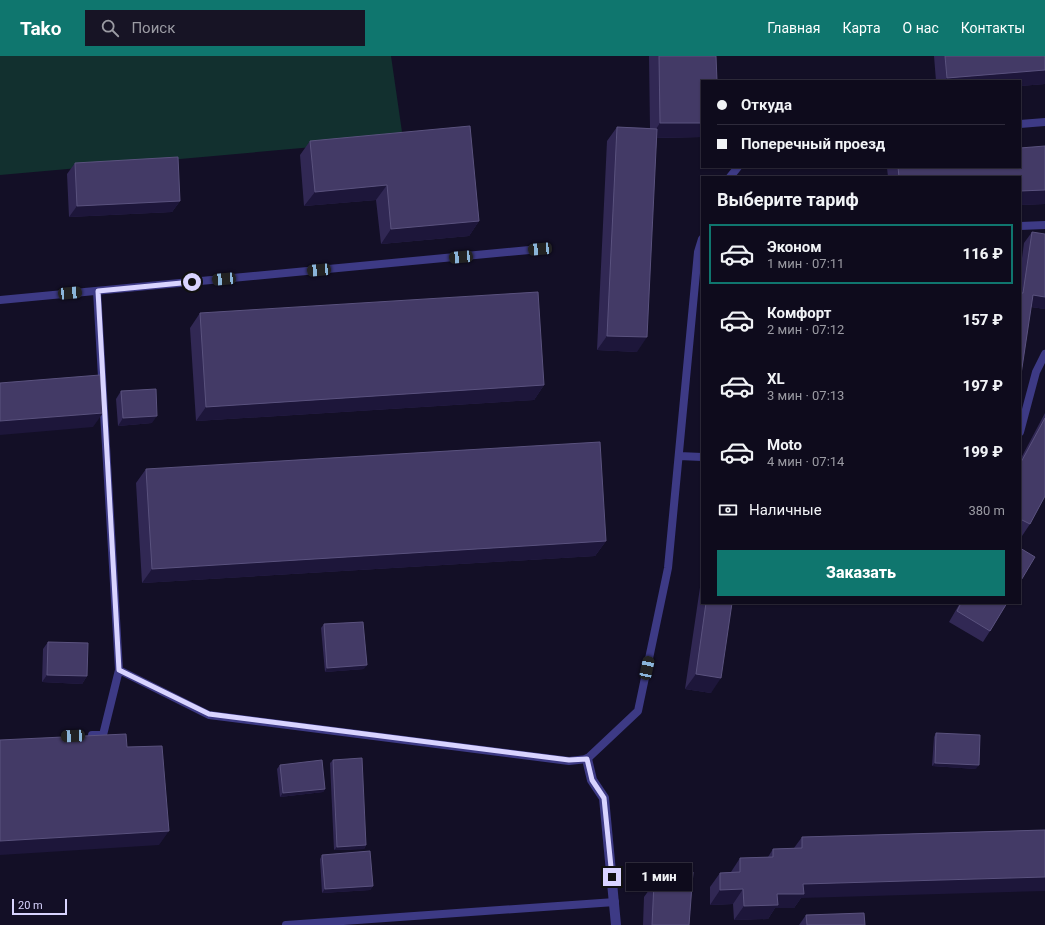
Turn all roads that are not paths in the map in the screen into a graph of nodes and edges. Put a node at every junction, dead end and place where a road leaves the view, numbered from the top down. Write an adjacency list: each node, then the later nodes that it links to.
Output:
1 (1045, 122): 2 (lane)
2 (1021, 124)
3 (737, 168): 4 (lane)
4 (731, 176)
5 (1045, 225): 6 (lane)
6 (1021, 226)
7 (701, 242): 13 (lane)
8 (540, 249): 9 (lane)
9 (98, 291): 10 (lane); 15 (lane)
10 (0, 300)
11 (1045, 354): 12 (lane)
12 (1021, 428)
13 (679, 456): 14 (lane); 17 (lane)
14 (701, 458)
15 (119, 670): 16 (lane); 17 (lane)
16 (87, 736)
17 (587, 759): 18 (street)
18 (615, 902): 19 (lane); 20 (street)
19 (286, 925)
20 (616, 925)

